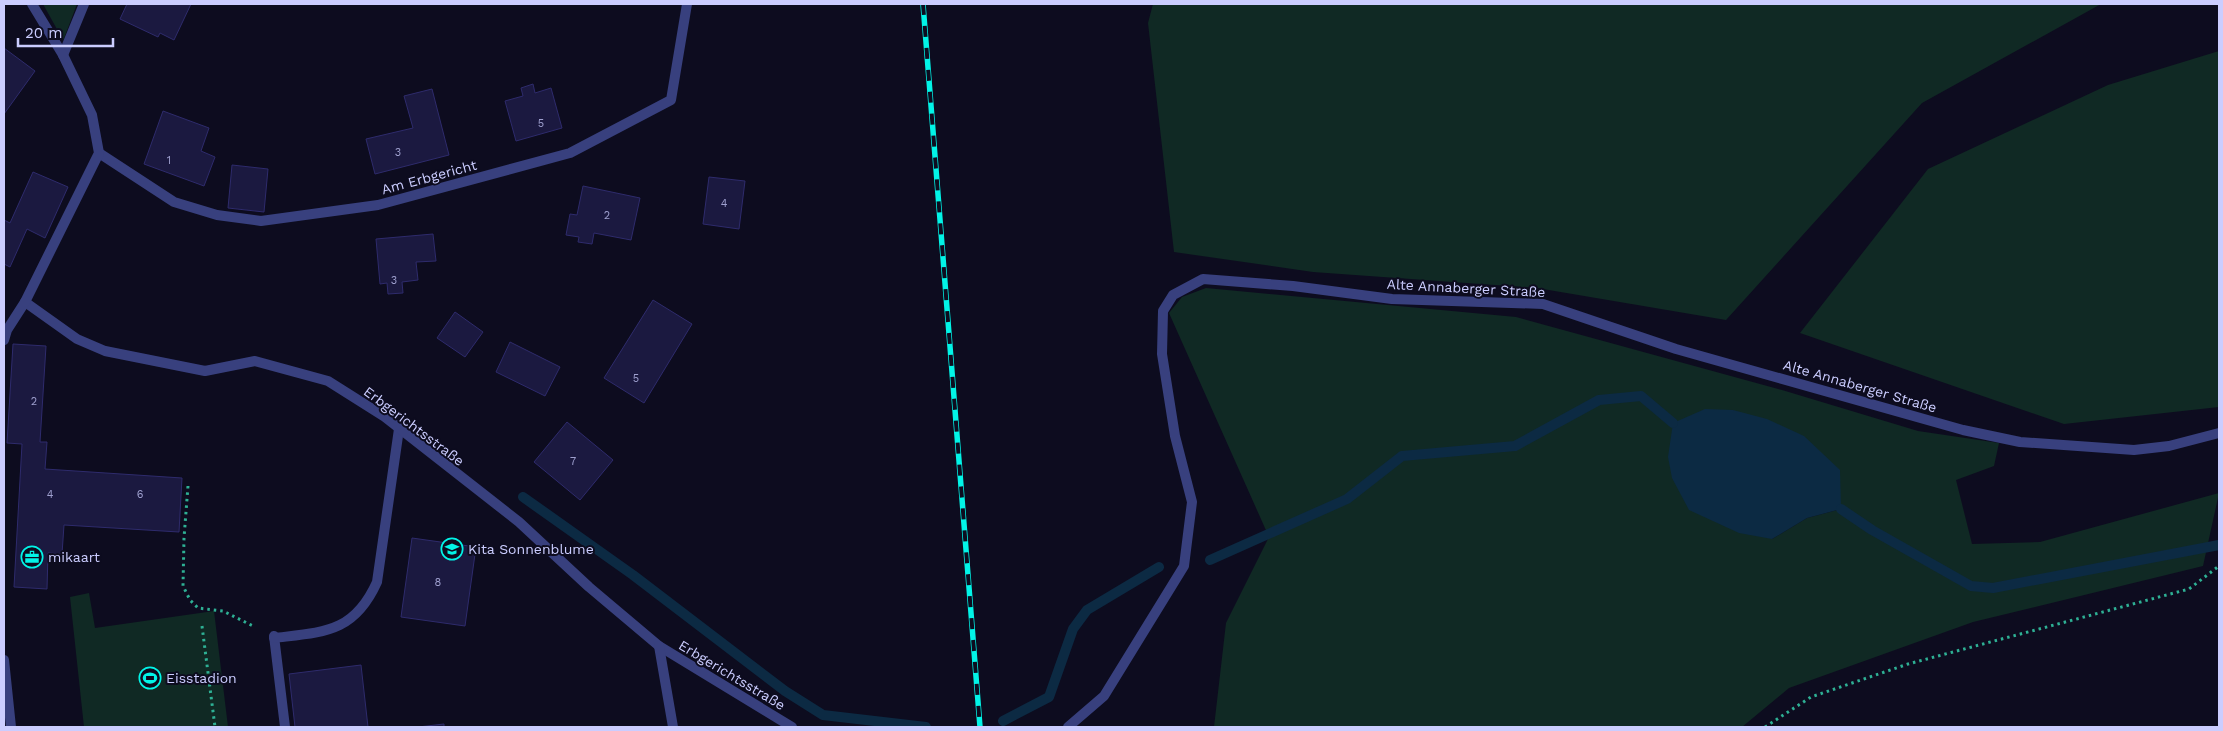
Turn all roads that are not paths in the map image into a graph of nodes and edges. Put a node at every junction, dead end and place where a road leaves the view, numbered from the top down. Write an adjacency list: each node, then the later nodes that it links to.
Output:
1 (32, 4): 4 (street)
2 (84, 4): 4 (street)
3 (687, 4): 5 (street, Am Erbgericht)
4 (63, 55): 5 (street)
5 (99, 153): 6 (street)
6 (25, 302): 7 (street); 8 (street, Erbgerichtsstraße)
7 (4, 340)
8 (398, 429): 10 (street, Erbgerichtsstraße); 13 (street)
9 (2219, 433): 16 (street, Alte Annaberger Straße)
10 (659, 646): 14 (street, Erbgerichtsstraße); 15 (street, Erbgerichtsstraße)
11 (4, 660): 12 (street)
12 (11, 727)
13 (285, 727)
14 (673, 727)
15 (792, 727)
16 (1068, 727)

